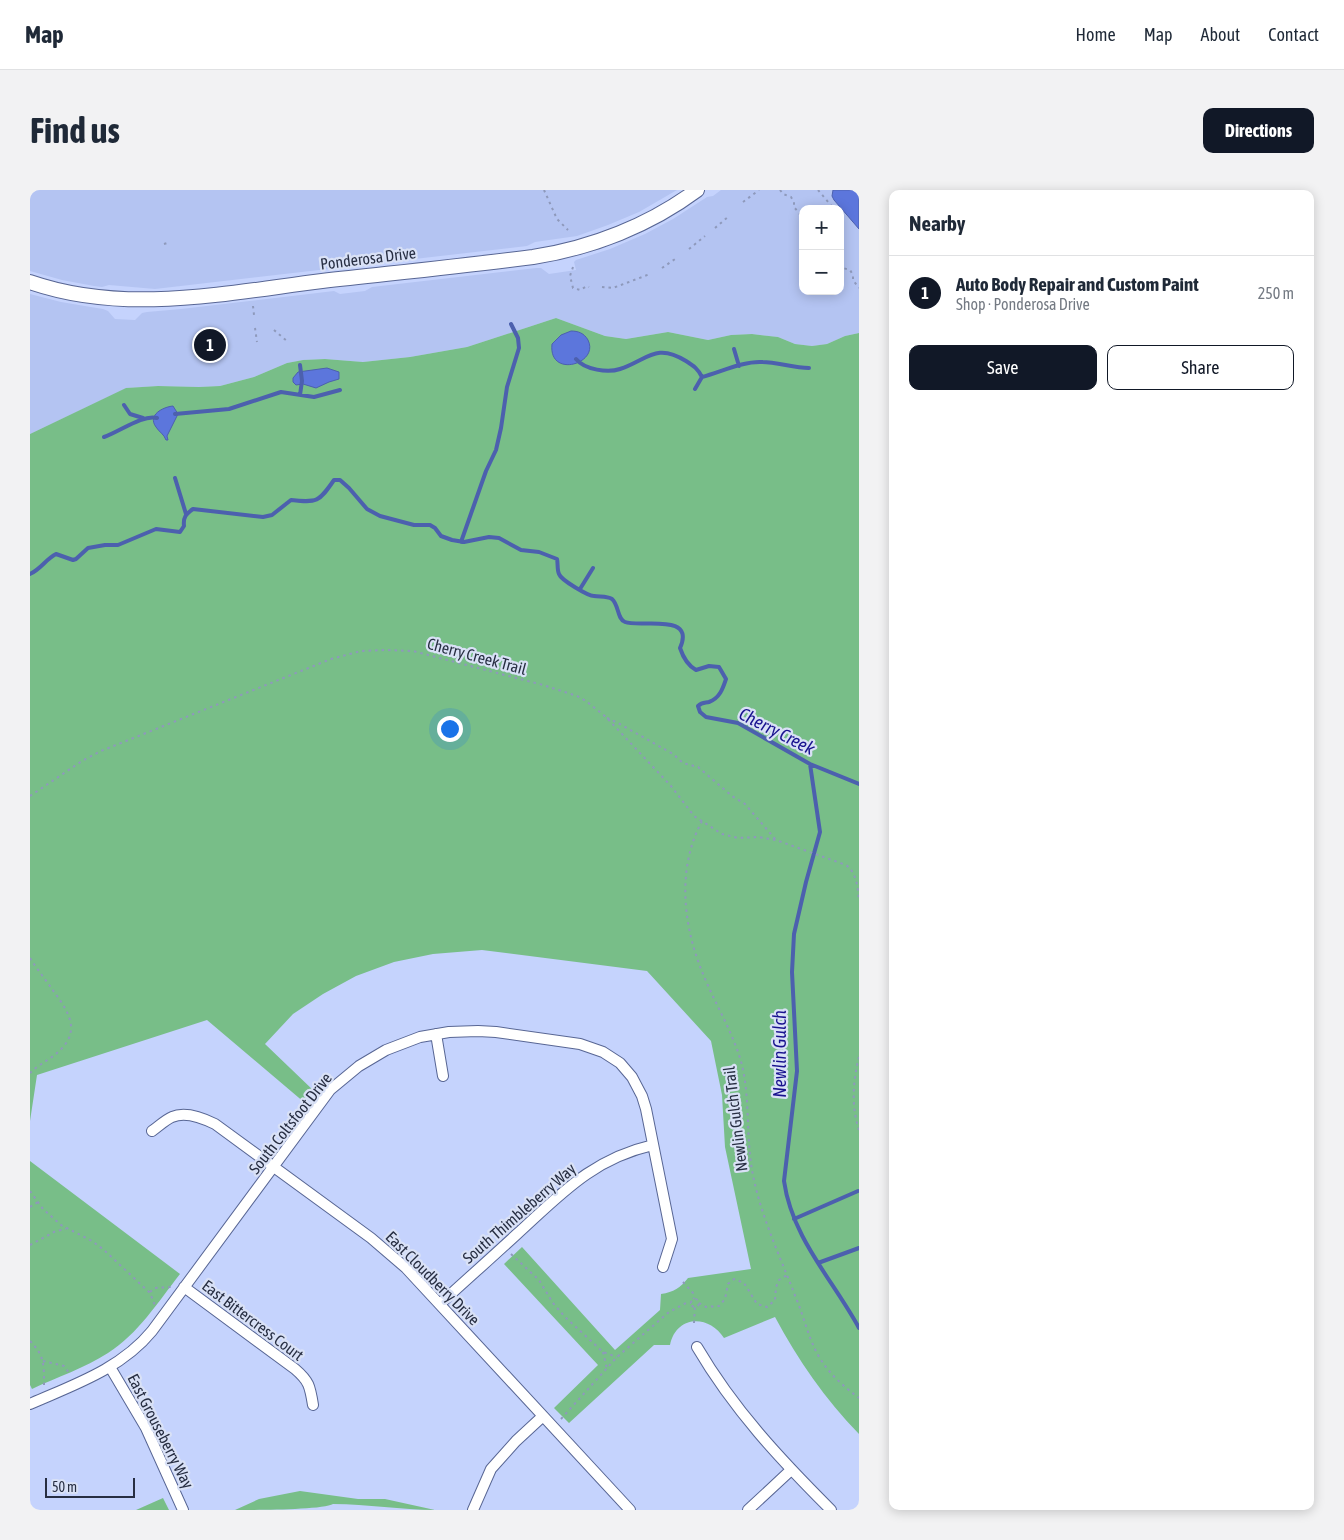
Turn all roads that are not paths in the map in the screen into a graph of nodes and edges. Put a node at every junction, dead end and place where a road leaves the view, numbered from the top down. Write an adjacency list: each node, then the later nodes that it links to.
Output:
1 (697, 190): 2 (street, Ponderosa Drive)
2 (30, 282)
3 (436, 1034): 4 (street); 6 (street, South Coltsfoot Drive); 7 (street, South Coltsfoot Drive)
4 (443, 1076)
5 (152, 1131): 7 (street, East Cloudberry Drive)
6 (653, 1145): 8 (street, South Coltsfoot Drive); 10 (street, South Thimbleberry Way)
7 (274, 1166): 9 (street, South Coltsfoot Drive); 10 (street, East Cloudberry Drive)
8 (663, 1266)
9 (184, 1288): 12 (street, South Coltsfoot Drive); 14 (street, East Bittercress Court)
10 (440, 1304): 15 (street, East Cloudberry Drive)
11 (697, 1347): 16 (street)
12 (110, 1367): 13 (street, South Coltsfoot Drive); 17 (street, East Grouseberry Way)
13 (30, 1404)
14 (313, 1405)
15 (543, 1416): 18 (street); 19 (street, East Cloudberry Drive)
16 (791, 1470): 20 (street); 21 (street)
17 (183, 1510)
18 (473, 1510)
19 (630, 1510)
20 (748, 1510)
21 (831, 1510)

